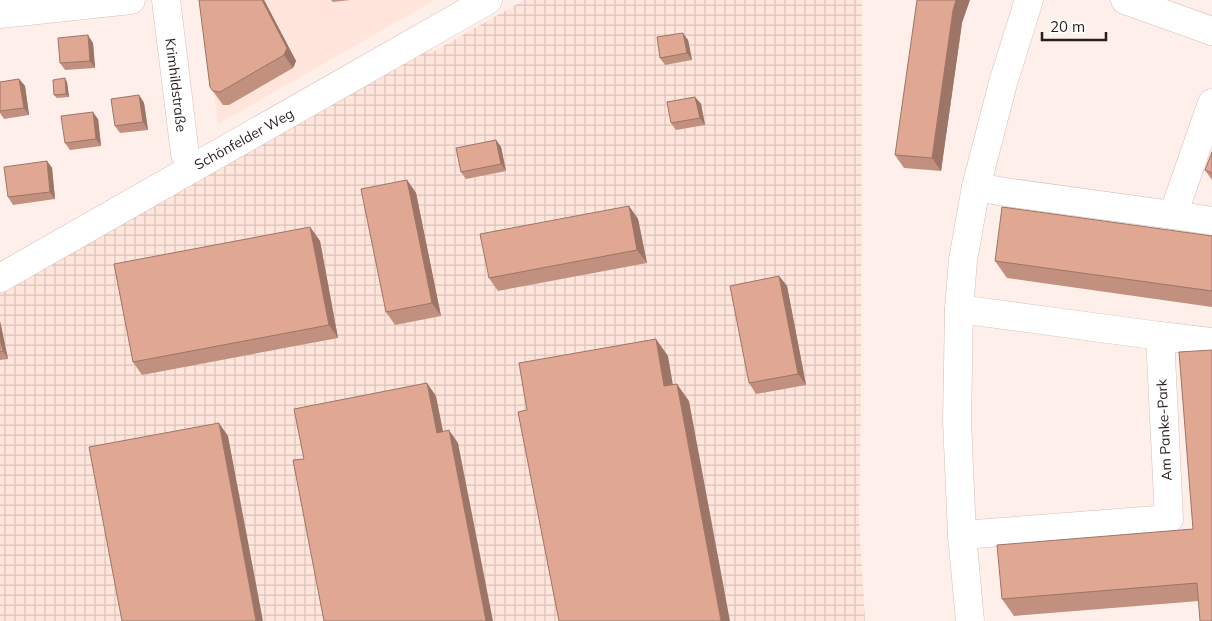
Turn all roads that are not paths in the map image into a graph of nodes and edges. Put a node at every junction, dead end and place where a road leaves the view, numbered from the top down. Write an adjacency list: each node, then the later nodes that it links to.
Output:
1 (132, 0): 6 (street)
2 (166, 0): 9 (street, Krimhildstraße)
3 (488, 0): 9 (street, Schönfelder Weg)
4 (1028, 0): 10 (street)
5 (1124, 0): 7 (street)
6 (0, 14)
7 (1212, 31)
8 (1212, 103): 11 (street)
9 (193, 168): 13 (street, Schönfelder Weg)
10 (976, 187): 11 (street); 14 (street)
11 (1173, 215): 12 (street)
12 (1212, 221)
13 (0, 278)
14 (959, 309): 15 (street); 17 (street)
15 (1160, 336): 16 (street); 17 (street, Am Panke-Park)
16 (1212, 342)
17 (962, 535): 18 (street)
18 (970, 621)

